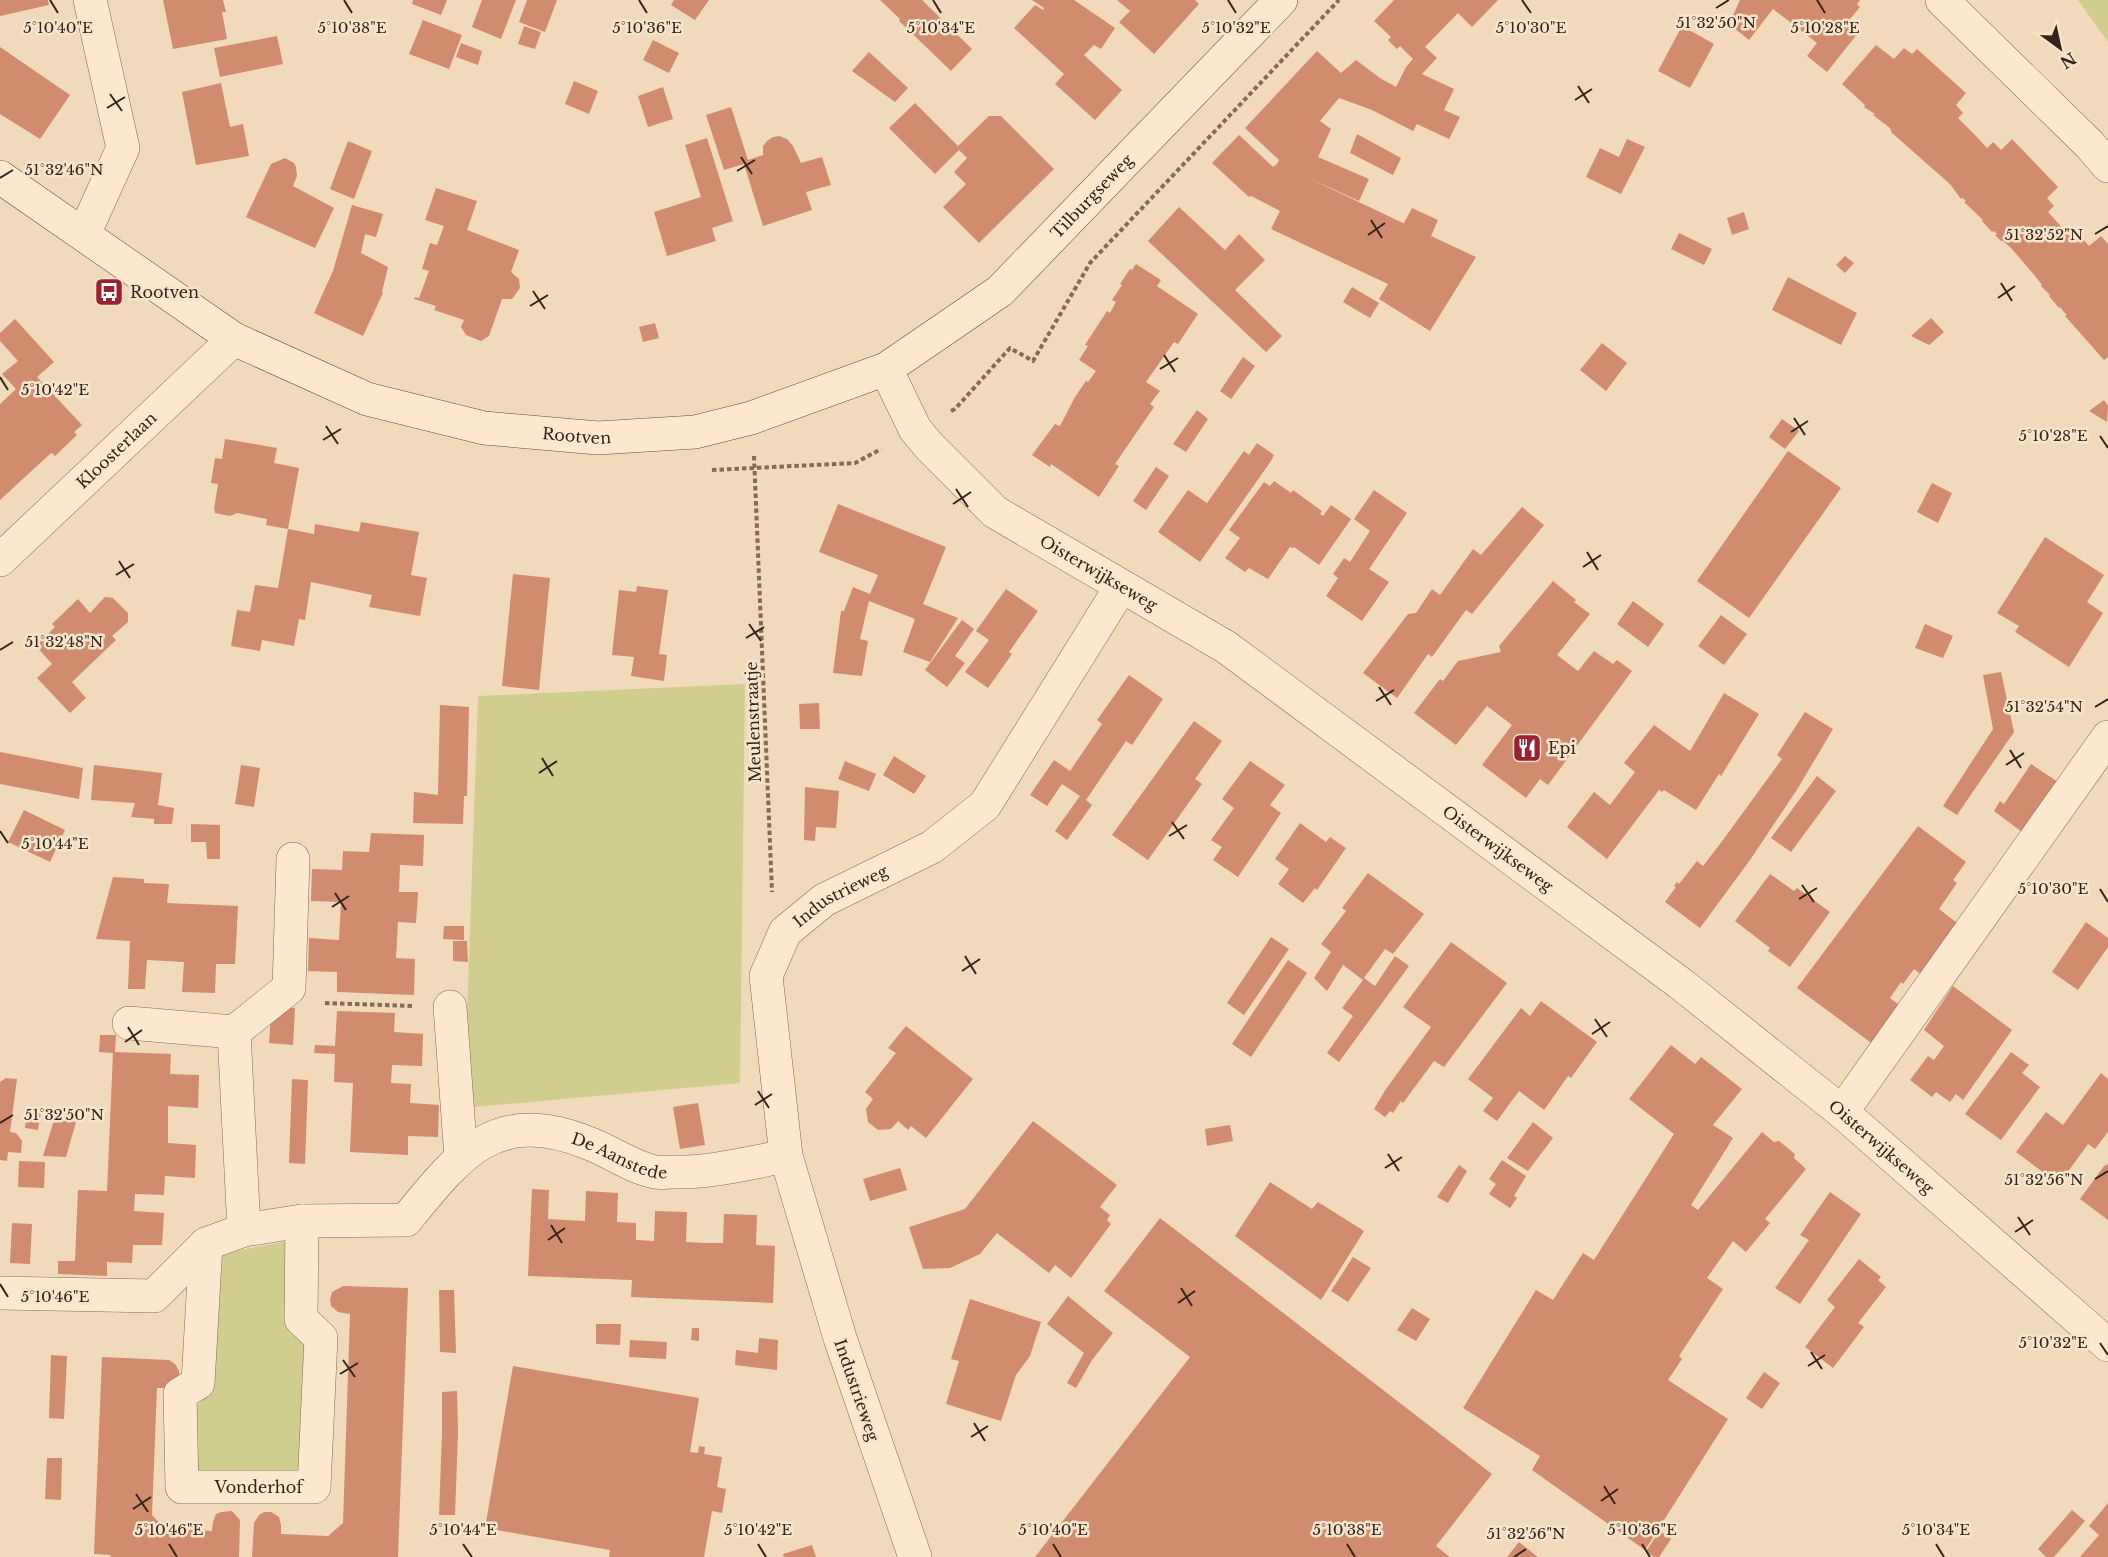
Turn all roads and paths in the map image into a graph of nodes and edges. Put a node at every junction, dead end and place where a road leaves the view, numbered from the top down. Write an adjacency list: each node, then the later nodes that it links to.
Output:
1 (90, 0): 6 (street)
2 (1281, 0): 8 (street, Tilburgseweg)
3 (1942, 0): 4 (street)
4 (2108, 166)
5 (0, 177): 6 (street, Rootven)
6 (84, 234): 7 (street, Rootven)
7 (234, 339): 9 (street, Rootven); 10 (street, Kloosterlaan)
8 (885, 369): 9 (street, Rootven); 11 (street, Oisterwijkseweg)
9 (751, 418): 14 (path, Meulenstraatje)
10 (0, 560)
11 (1121, 587): 19 (street, Oisterwijkseweg); 20 (street, Industrieweg)
12 (2108, 737): 19 (street)
13 (293, 859): 15 (street)
14 (772, 894)
15 (273, 1001): 16 (path); 18 (street)
16 (450, 1007): 21 (street)
17 (129, 1023): 18 (street)
18 (234, 1032): 23 (street)
19 (1842, 1112): 26 (street, Oisterwijkseweg)
20 (786, 1156): 21 (street, De Aanstede); 27 (street, Industrieweg)
21 (461, 1158): 22 (street, De Aanstede)
22 (302, 1221): 23 (street, De Aanstede); 24 (street, Vonderhof)
23 (244, 1230): 24 (street, De Aanstede)
24 (206, 1244): 25 (street)
25 (0, 1293)
26 (2108, 1345)
27 (915, 1557)

